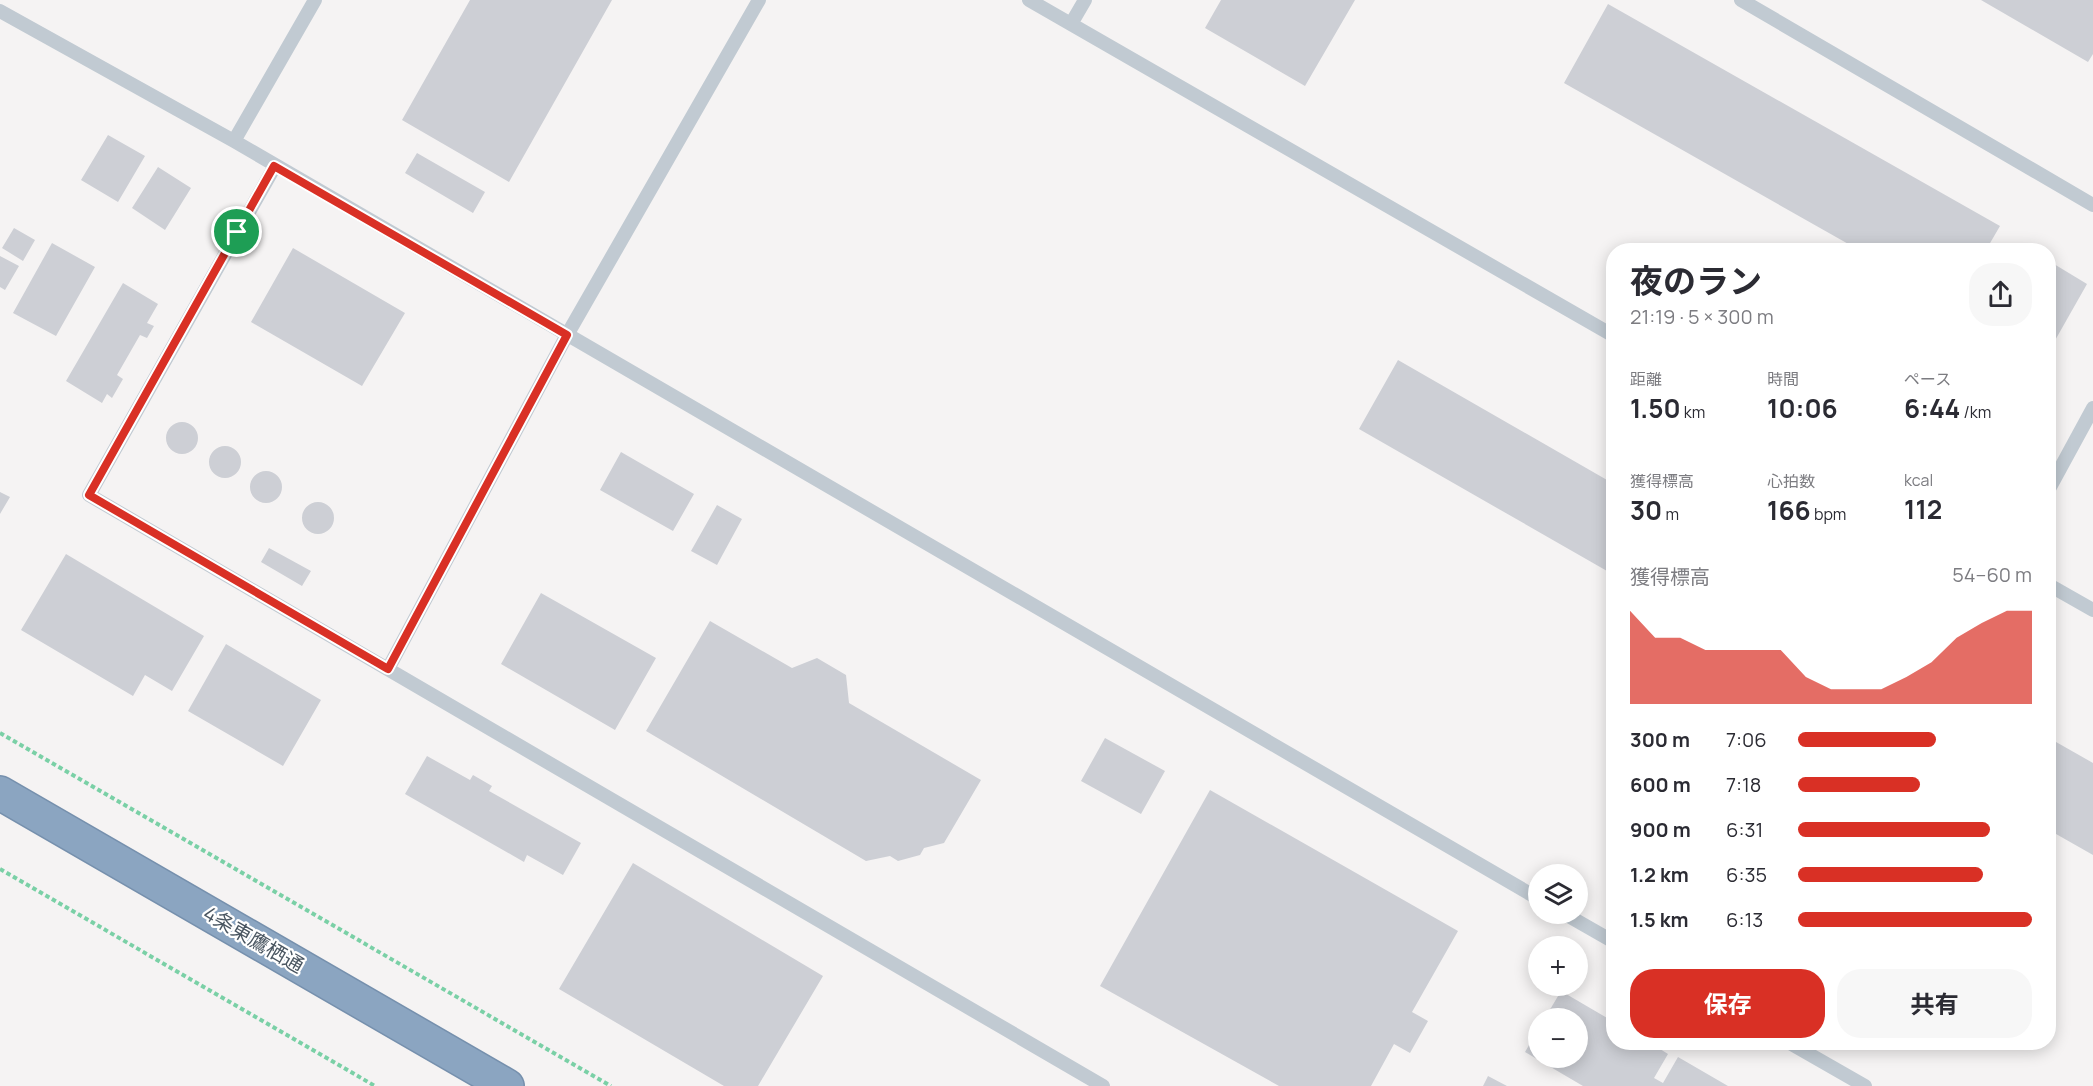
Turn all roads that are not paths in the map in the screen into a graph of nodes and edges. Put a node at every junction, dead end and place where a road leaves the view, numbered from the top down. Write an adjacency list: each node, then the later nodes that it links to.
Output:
1 (315, 0): 8 (lane)
2 (759, 0): 12 (lane)
3 (1029, 0): 7 (lane)
4 (1085, 0): 7 (lane)
5 (1741, 0): 10 (lane)
6 (0, 11): 8 (lane)
7 (1071, 24): 11 (lane)
8 (234, 141): 9 (lane)
9 (274, 166): 12 (lane); 17 (lane)
10 (2093, 206)
11 (1606, 331)
12 (567, 335): 17 (lane); 19 (lane)
13 (2093, 408): 14 (lane)
14 (2056, 476)
15 (2056, 589): 16 (lane)
16 (2093, 610)
17 (388, 669): 24 (lane)
18 (0, 793): 23 (highway, 4条東鷹栖通)
19 (1528, 892)
20 (1582, 924): 21 (lane)
21 (1606, 937)
22 (1802, 1050): 25 (lane)
23 (507, 1086)
24 (1103, 1086)
25 (1865, 1086)

